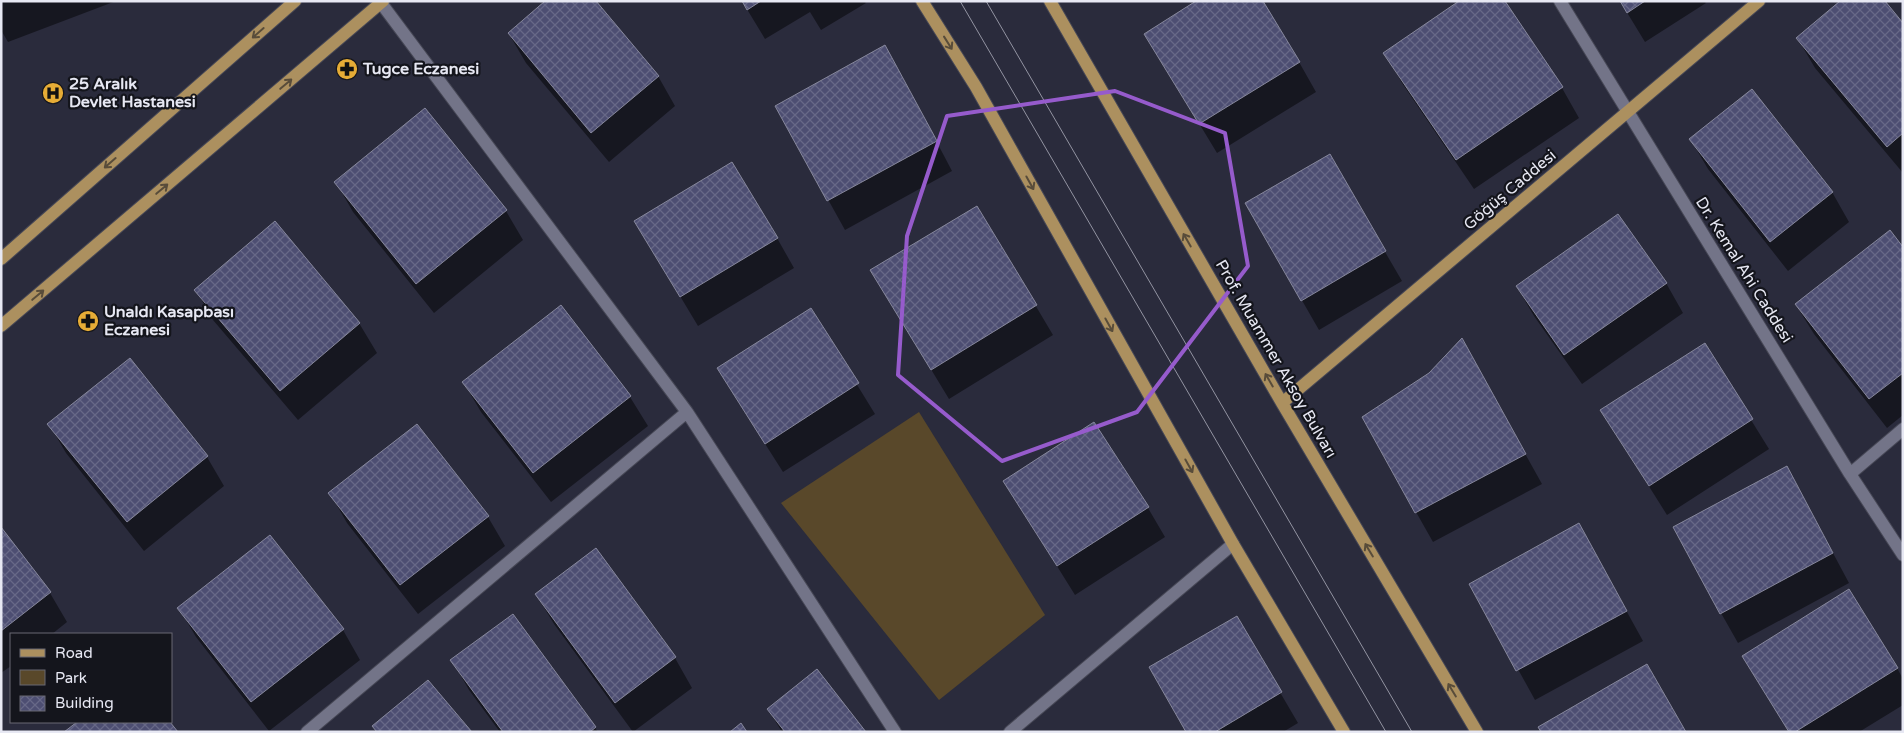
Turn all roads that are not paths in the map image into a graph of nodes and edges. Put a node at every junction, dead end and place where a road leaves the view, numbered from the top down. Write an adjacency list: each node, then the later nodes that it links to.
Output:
1 (295, 1): 8 (main road, one-way to 8)
2 (922, 1): 14 (main road, one-way to 14)
3 (1050, 1): 10 (main road, Prof. Muammer Aksoy Bulvarı, one-way to 3)
4 (1560, 1): 7 (street, Dr. Kemal Ahi Caddesi)
5 (1759, 1): 7 (main road, Göğüş Caddesi)
6 (382, 2): 9 (main road, one-way to 6); 11 (street)
7 (1628, 112): 10 (main road, Göğüş Caddesi); 13 (street, Dr. Kemal Ahi Caddesi)
8 (1, 259)
9 (1, 326)
10 (1282, 403): 20 (main road, Prof. Muammer Aksoy Bulvarı, one-way to 10)
11 (687, 412): 16 (street); 17 (street)
12 (1903, 429): 13 (street)
13 (1850, 474): 15 (street, Dr. Kemal Ahi Caddesi)
14 (1233, 544): 18 (street); 19 (main road)
15 (1903, 555)
16 (307, 732)
17 (895, 732)
18 (1010, 732)
19 (1344, 732)
20 (1477, 732)

